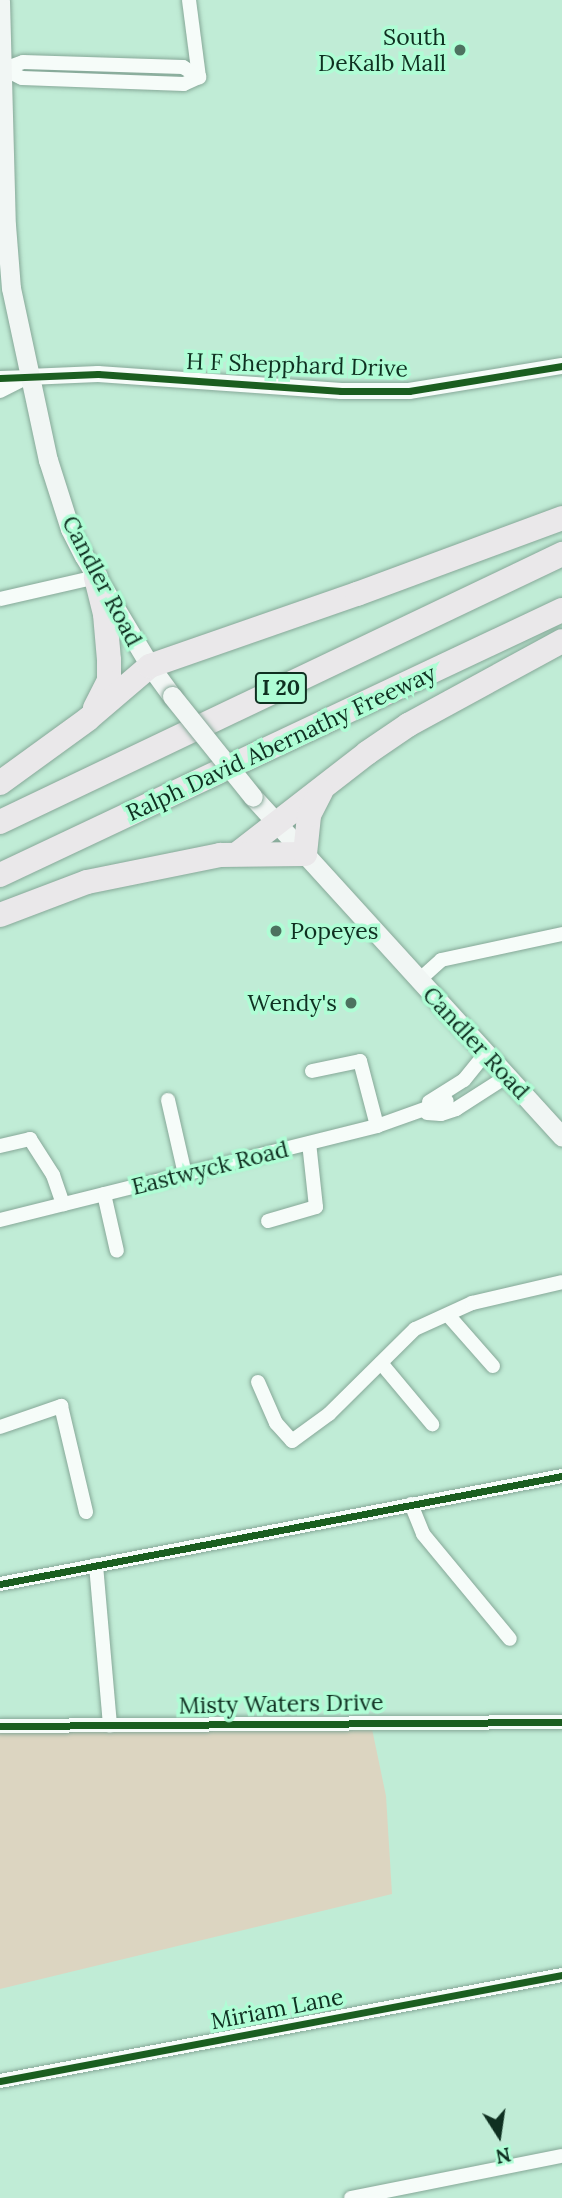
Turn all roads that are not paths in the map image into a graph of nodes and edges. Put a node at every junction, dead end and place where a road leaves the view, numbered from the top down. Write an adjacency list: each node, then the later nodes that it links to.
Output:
1 (189, 0): 3 (street)
2 (0, 1): 3 (main road, Candler Road)
3 (2, 69): 5 (main road, Candler Road)
4 (562, 366): 5 (street, H F Shepphard Drive)
5 (28, 377): 6 (street); 7 (street); 10 (main road, Candler Road)
6 (0, 378)
7 (0, 391)
8 (562, 518): 14 (highway)
9 (562, 554): 18 (highway, Ralph David Abernathy Freeway / I 20)
10 (96, 577): 11 (street); 14 (main road, Candler Road); 15 (highway)
11 (0, 599)
12 (562, 610): 22 (highway, Ralph David Abernathy Freeway / I 20)
13 (562, 641): 17 (highway)
14 (150, 666): 15 (highway); 19 (main road, Candler Road, bridge)
15 (88, 719): 16 (highway)
16 (0, 783)
17 (322, 788): 19 (highway); 21 (highway)
18 (0, 822)
19 (278, 823): 20 (highway); 21 (main road, Candler Road)
20 (237, 854): 21 (highway); 23 (highway)
21 (305, 854): 25 (main road, Candler Road)
22 (0, 875)
23 (0, 915)
24 (562, 934): 25 (street, Candler Road)
25 (418, 981): 26 (main road, Candler Road)
26 (485, 1054): 28 (main road, Candler Road); 30 (street, Eastwyck Road)
27 (312, 1071): 32 (street)
28 (506, 1077): 30 (street, Eastwyck Road); 33 (main road, Candler Road)
29 (168, 1100): 36 (street)
30 (450, 1100): 31 (street, Eastwyck Road); 31 (street, Eastwyck Road)
31 (418, 1112): 32 (street, Eastwyck Road)
32 (377, 1126): 34 (street, Eastwyck Road)
33 (562, 1136)
34 (309, 1143): 36 (street, Eastwyck Road); 40 (street)
35 (0, 1146): 38 (street)
36 (186, 1174): 37 (street, Eastwyck Road)
37 (104, 1194): 38 (street, Eastwyck Road); 41 (street)
38 (63, 1205): 39 (street, Eastwyck Road)
39 (0, 1220)
40 (268, 1221)
41 (117, 1251)
42 (562, 1282): 43 (street)
43 (448, 1315): 44 (street); 45 (street)
44 (381, 1363): 46 (street); 47 (street)
45 (493, 1366)
46 (258, 1382)
47 (432, 1424)
48 (0, 1427): 51 (street)
49 (562, 1476): 50 (street)
50 (411, 1504): 52 (street); 54 (street)
51 (86, 1512)
52 (96, 1565): 53 (street); 56 (street)
53 (0, 1584)
54 (510, 1639)
55 (562, 1722): 56 (street, Misty Waters Drive)
56 (110, 1725): 57 (street, Misty Waters Drive)
57 (0, 1726)
58 (562, 1975): 59 (street, Miriam Lane)
59 (0, 2081)
60 (562, 2156): 61 (street)
61 (351, 2198)

